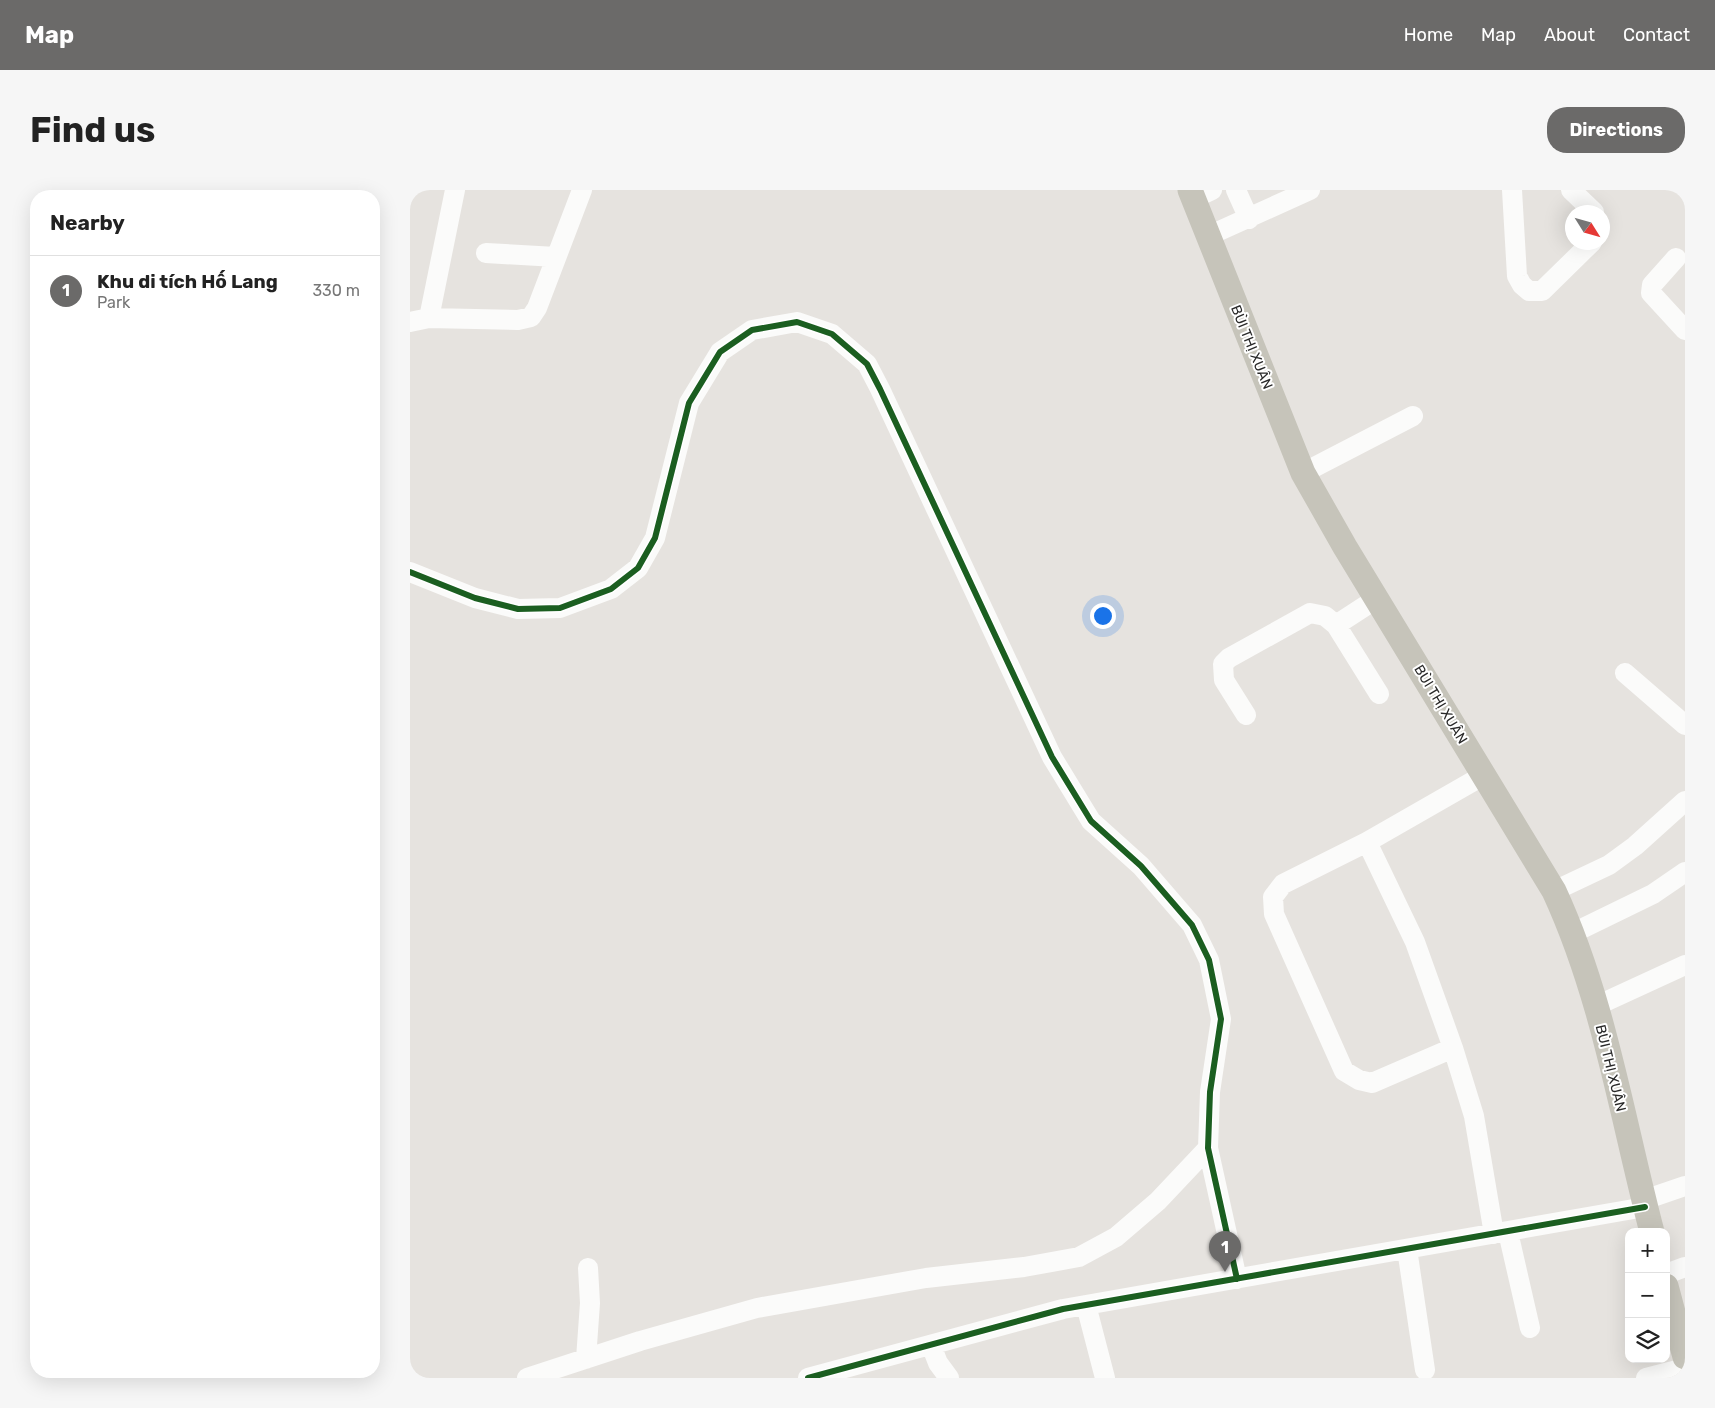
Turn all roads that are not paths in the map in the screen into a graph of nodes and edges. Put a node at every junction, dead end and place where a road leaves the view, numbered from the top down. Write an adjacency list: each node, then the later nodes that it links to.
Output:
1 (454, 190): 15 (street)
2 (582, 190): 13 (street)
3 (1236, 190): 9 (street)
4 (1310, 190): 9 (street)
5 (1512, 190): 11 (street)
6 (1572, 190): 8 (street)
7 (1198, 193): 10 (main road, BÙI THỊ XUÂN)
8 (1587, 205)
9 (1249, 219): 10 (street)
10 (1208, 236): 18 (main road, BÙI THỊ XUÂN)
11 (1584, 250)
12 (486, 253): 13 (street)
13 (556, 257): 15 (street)
14 (1676, 258): 16 (street)
15 (419, 320)
16 (1685, 330)
17 (1413, 416): 18 (street)
18 (1303, 473): 20 (main road, BÙI THỊ XUÂN)
19 (410, 572): 35 (street)
20 (1376, 599): 21 (street); 26 (main road, BÙI THỊ XUÂN)
21 (1336, 625): 23 (street); 24 (street)
22 (1626, 673): 25 (street)
23 (1379, 694)
24 (1246, 715)
25 (1685, 725)
26 (1484, 775): 28 (street); 30 (main road, BÙI THỊ XUÂN)
27 (1685, 801): 30 (street)
28 (1367, 842): 34 (street); 34 (street)
29 (1685, 872): 31 (street)
30 (1554, 891): 31 (main road, BÙI THỊ XUÂN)
31 (1573, 933): 33 (main road, BÙI THỊ XUÂN)
32 (1685, 965): 33 (street)
33 (1596, 1006): 37 (main road, BÙI THỊ XUÂN)
34 (1453, 1048): 39 (street)
35 (1208, 1148): 44 (street); 50 (street)
36 (1685, 1186): 37 (street)
37 (1645, 1204): 38 (main road, BÙI THỊ XUÂN); 39 (street)
38 (1651, 1228)
39 (1501, 1233): 40 (street); 47 (street)
40 (1406, 1249): 44 (street); 51 (street)
41 (1685, 1267): 43 (street)
42 (588, 1268): 50 (street)
43 (1669, 1273)
44 (1237, 1279): 46 (street)
45 (1670, 1301): 49 (main road)
46 (1086, 1305): 48 (street); 55 (street)
47 (1530, 1328)
48 (931, 1345): 53 (street); 54 (street)
49 (1685, 1357): 56 (street)
50 (586, 1359): 52 (street)
51 (1425, 1370)
52 (527, 1378)
53 (808, 1378)
54 (949, 1378)
55 (1105, 1378)
56 (1646, 1378)

